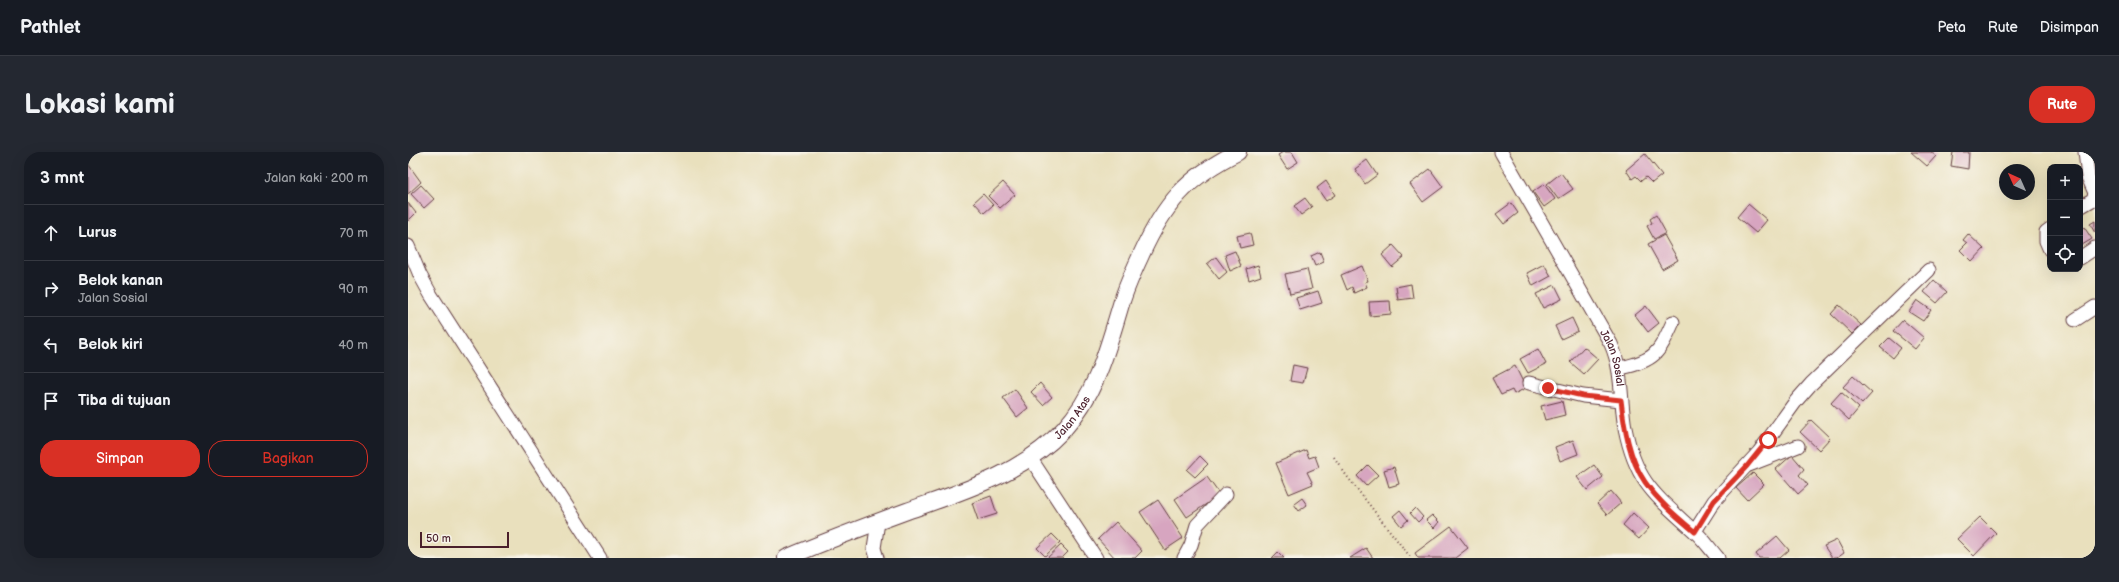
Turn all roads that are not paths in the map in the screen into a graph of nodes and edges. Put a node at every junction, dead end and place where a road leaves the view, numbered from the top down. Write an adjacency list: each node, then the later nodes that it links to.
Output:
1 (1238, 152): 19 (street, Jalan Atas)
2 (1500, 152): 15 (street, Jalan Sosial)
3 (2085, 152): 4 (street)
4 (2095, 194): 5 (street)
5 (2083, 205)
6 (2047, 231): 7 (street)
7 (2047, 243)
8 (408, 246): 25 (street)
9 (2095, 248): 10 (street)
10 (2083, 256)
11 (1929, 270): 20 (street)
12 (2095, 307): 13 (street)
13 (2075, 320)
14 (1673, 322): 15 (street)
15 (1620, 368): 17 (street, Jalan Sosial)
16 (1529, 383): 17 (street)
17 (1621, 400): 23 (street, Jalan Sosial)
18 (1798, 446): 20 (street)
19 (1031, 459): 22 (street, Jalan Atas); 28 (street)
20 (1747, 466): 23 (street)
21 (1226, 494): 29 (street)
22 (878, 522): 26 (street, Jalan Atas); 27 (street)
23 (1695, 532): 24 (street, Jalan Sosial)
24 (1715, 557)
25 (600, 558)
26 (786, 558)
27 (877, 558)
28 (1096, 558)
29 (1184, 558)

